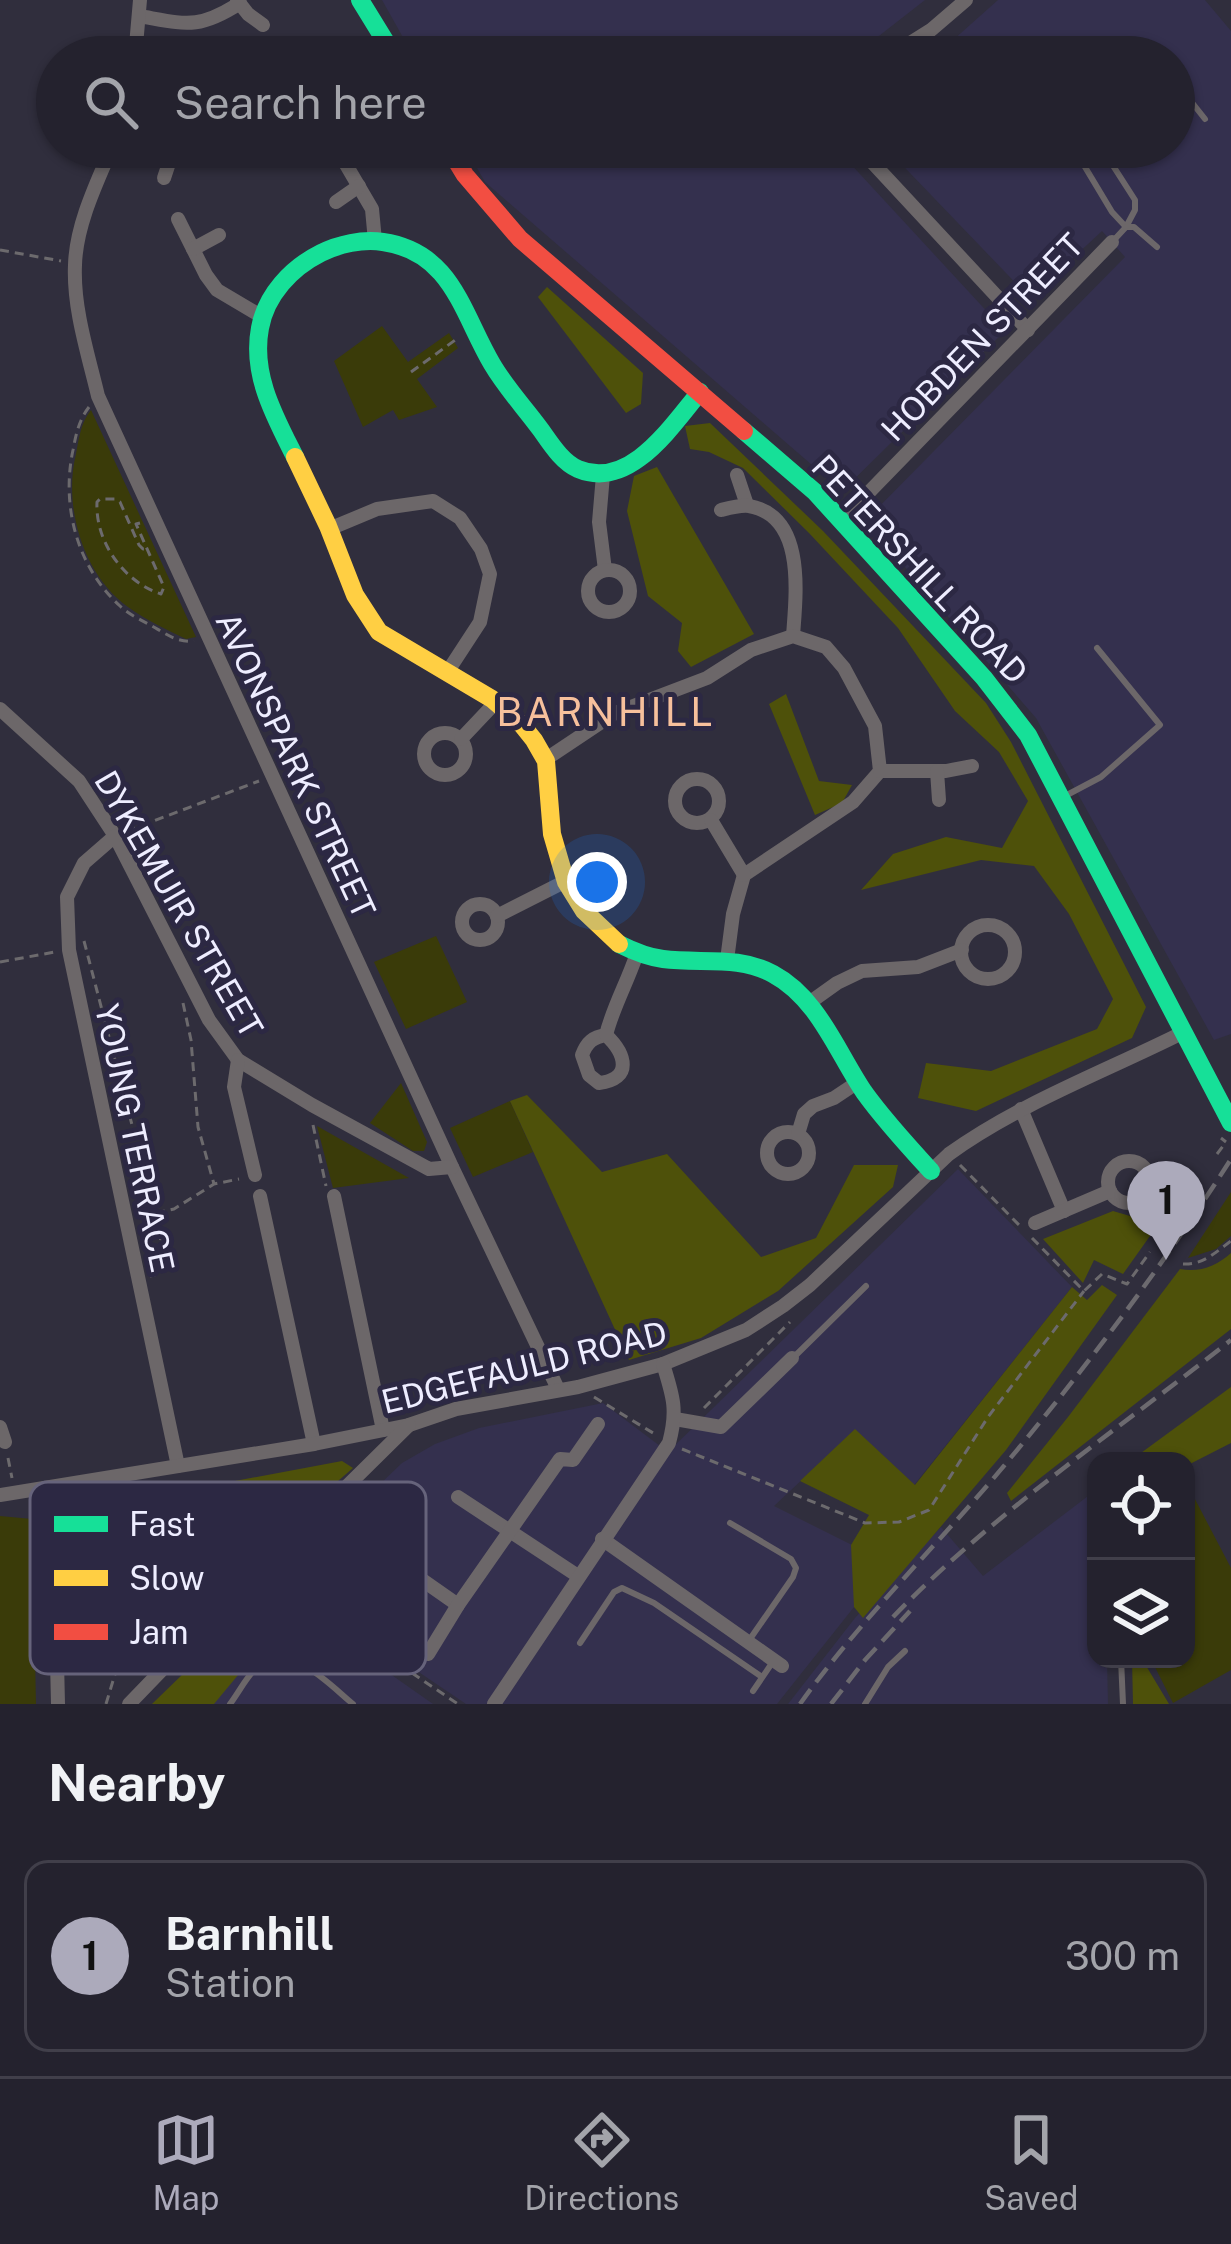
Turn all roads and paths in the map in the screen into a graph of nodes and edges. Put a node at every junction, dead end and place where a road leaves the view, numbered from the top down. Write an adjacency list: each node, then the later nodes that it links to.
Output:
1 (360, 0): 6 (street)
2 (966, 0): 7 (street)
3 (238, 2): 4 (street); 5 (street)
4 (140, 8)
5 (263, 26)
6 (382, 36)
7 (921, 36)
8 (1195, 106): 9 (lane)
9 (1205, 119)
10 (103, 168): 28 (street, AVONSPARK STREET)
11 (171, 168): 17 (street)
12 (348, 168): 18 (street)
13 (461, 168): 33 (street, PETERSHILL ROAD)
14 (878, 168): 31 (street)
15 (1086, 168): 21 (lane)
16 (1115, 168): 21 (lane)
17 (164, 178)
18 (358, 186): 19 (street); 23 (street)
19 (336, 202)
20 (178, 219): 26 (street)
21 (1126, 227): 24 (lane); 25 (lane)
22 (219, 236): 26 (street)
23 (375, 241): 29 (street); 30 (street)
24 (1112, 242): 31 (street, HOBDEN STREET)
25 (1157, 247)
26 (193, 249): 29 (street)
27 (0, 250): 28 (path)
28 (74, 263): 39 (street, AVONSPARK STREET)
29 (261, 316): 41 (street)
30 (475, 329): 32 (path); 35 (street)
31 (1028, 330): 40 (street, HOBDEN STREET)
32 (411, 372)
33 (700, 392): 35 (street); 40 (street, PETERSHILL ROAD)
34 (83, 414): 45 (path)
35 (603, 475): 43 (street)
36 (737, 475): 37 (street)
37 (747, 506): 38 (street); 44 (street)
38 (721, 510)
39 (153, 517): 42 (path); 55 (street, AVONSPARK STREET)
40 (841, 521): 56 (street, PETERSHILL ROAD)
41 (329, 529): 47 (street); 47 (street)
42 (147, 549): 42 (path)
43 (605, 570)
44 (793, 636): 51 (street); 53 (street)
45 (188, 643)
46 (1097, 648): 56 (lane)
47 (448, 671): 48 (street)
48 (496, 702): 50 (street); 51 (street)
49 (0, 710): 59 (street, DYKEMUIR STREET)
50 (461, 739)
51 (546, 759): 61 (street)
52 (972, 766): 54 (street)
53 (880, 771): 54 (street); 60 (street)
54 (937, 771): 57 (street)
55 (272, 776): 59 (path); 80 (street, AVONSPARK STREET)
56 (1062, 798): 71 (street, PETERSHILL ROAD)
57 (939, 800)
58 (710, 820): 60 (street)
59 (115, 836): 64 (street, YOUNG TERRACE); 73 (street, DYKEMUIR STREET)
60 (744, 875): 67 (street)
61 (564, 882): 62 (street); 66 (street)
62 (497, 916)
63 (83, 937): 88 (path)
64 (69, 950): 68 (path); 93 (street, YOUNG TERRACE)
65 (962, 950): 70 (street)
66 (636, 956): 67 (street); 72 (street)
67 (727, 960): 70 (street)
68 (0, 962)
69 (180, 993): 83 (path)
70 (808, 1003): 74 (street)
71 (1182, 1033): 76 (street, EDGEFAULD ROAD); 77 (street, PETERSHILL ROAD)
72 (606, 1035)
73 (238, 1060): 75 (street, DYKEMUIR STREET); 82 (street)
74 (858, 1082): 78 (street); 81 (street)
75 (312, 1105): 80 (street, DYKEMUIR STREET); 86 (path)
76 (1021, 1109): 79 (street, EDGEFAULD ROAD); 87 (street)
77 (1231, 1123)
78 (798, 1134)
79 (949, 1154): 81 (street, EDGEFAULD ROAD); 95 (path)
80 (452, 1167): 100 (street, AVONSPARK STREET)
81 (931, 1171): 96 (street, EDGEFAULD ROAD)
82 (255, 1175): 83 (path)
83 (214, 1184): 88 (path)
84 (1110, 1191): 87 (street)
85 (260, 1196): 107 (street)
86 (334, 1196): 104 (street)
87 (1064, 1211): 89 (street)
88 (156, 1214): 93 (path)
89 (1035, 1223)
90 (1231, 1241): 92 (path)
91 (1150, 1252): 95 (path)
92 (1184, 1264)
93 (136, 1279): 108 (street, YOUNG TERRACE)
94 (866, 1286): 97 (lane)
95 (1084, 1291): 106 (path)
96 (783, 1306): 98 (street, EDGEFAULD ROAD); 101 (path)
97 (792, 1358): 101 (street)
98 (663, 1364): 99 (street, EDGEFAULD ROAD); 101 (street)
99 (578, 1387): 100 (street, EDGEFAULD ROAD); 106 (path)
100 (559, 1389): 103 (street, EDGEFAULD ROAD)
101 (683, 1420): 106 (street)
102 (598, 1424): 115 (street)
103 (409, 1425): 104 (street, EDGEFAULD ROAD); 111 (street)
104 (383, 1430): 107 (street, EDGEFAULD ROAD)
105 (2, 1435): 112 (path)
106 (669, 1443): 116 (street)
107 (314, 1444): 108 (street, EDGEFAULD ROAD)
108 (178, 1466): 109 (street, EDGEFAULD ROAD); 110 (path)
109 (83, 1482)
110 (173, 1482)
111 (352, 1482)
112 (8, 1493)
113 (458, 1497): 115 (street)
114 (730, 1522): 122 (lane)
115 (511, 1532): 117 (street); 121 (street)
116 (602, 1539): 117 (street); 119 (street)
117 (578, 1576): 142 (street)
118 (426, 1583): 121 (street)
119 (667, 1584): 120 (lane); 122 (street)
120 (654, 1603): 123 (lane); 134 (lane)
121 (458, 1605): 125 (street)
122 (748, 1642): 126 (street)
123 (580, 1643)
124 (905, 1651): 143 (lane)
125 (428, 1654)
126 (778, 1663): 134 (lane)
127 (1121, 1668): 144 (lane)
128 (57, 1674): 136 (street)
129 (115, 1674): 137 (path)
130 (158, 1674): 138 (street)
131 (252, 1674): 139 (lane)
132 (313, 1674): 140 (lane)
133 (413, 1674): 141 (path)
134 (762, 1677): 135 (lane)
135 (753, 1691)
136 (58, 1704)
137 (106, 1704)
138 (129, 1704)
139 (230, 1704)
140 (353, 1704)
141 (458, 1704)
142 (494, 1704)
143 (865, 1704)
144 (1123, 1704)

